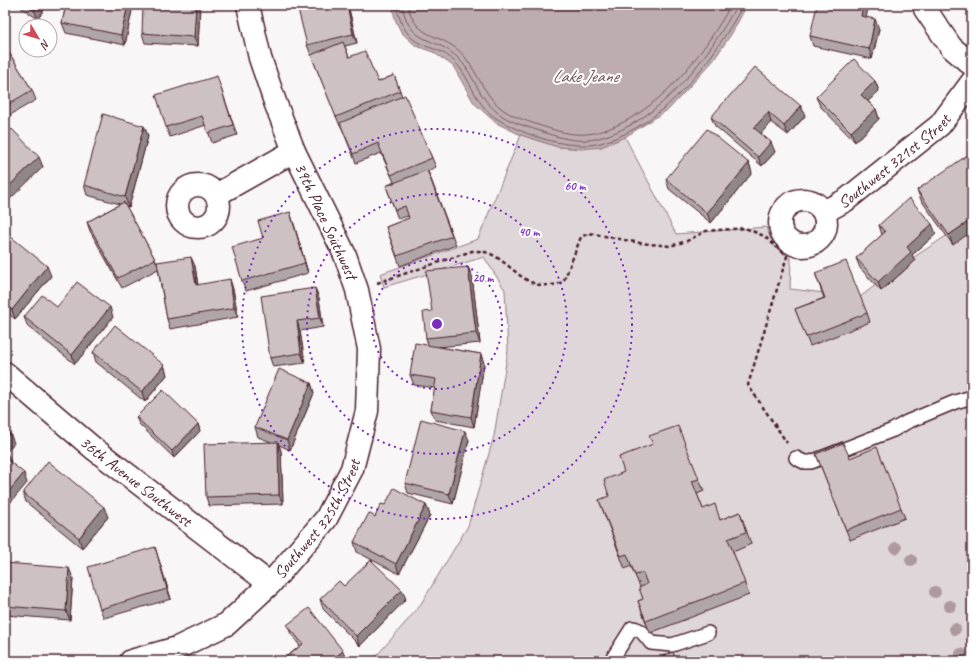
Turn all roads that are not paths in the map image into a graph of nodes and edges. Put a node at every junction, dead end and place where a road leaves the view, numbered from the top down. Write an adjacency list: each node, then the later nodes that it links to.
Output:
1 (248, 5): 5 (street, 39th Place Southwest)
2 (924, 5): 3 (street)
3 (972, 65)
4 (972, 82): 7 (street, Southwest 321st Street)
5 (294, 151): 6 (street, 39th Place Southwest); 8 (street, 39th Place Southwest)
6 (216, 195)
7 (824, 212)
8 (357, 290): 12 (street, Southwest 325th Street)
9 (5, 373): 12 (street, 36th Avenue Southwest)
10 (972, 397): 11 (lane)
11 (796, 458)
12 (270, 584): 14 (street, Southwest 325th Street)
13 (708, 633): 15 (lane)
14 (131, 661)
15 (611, 661)

